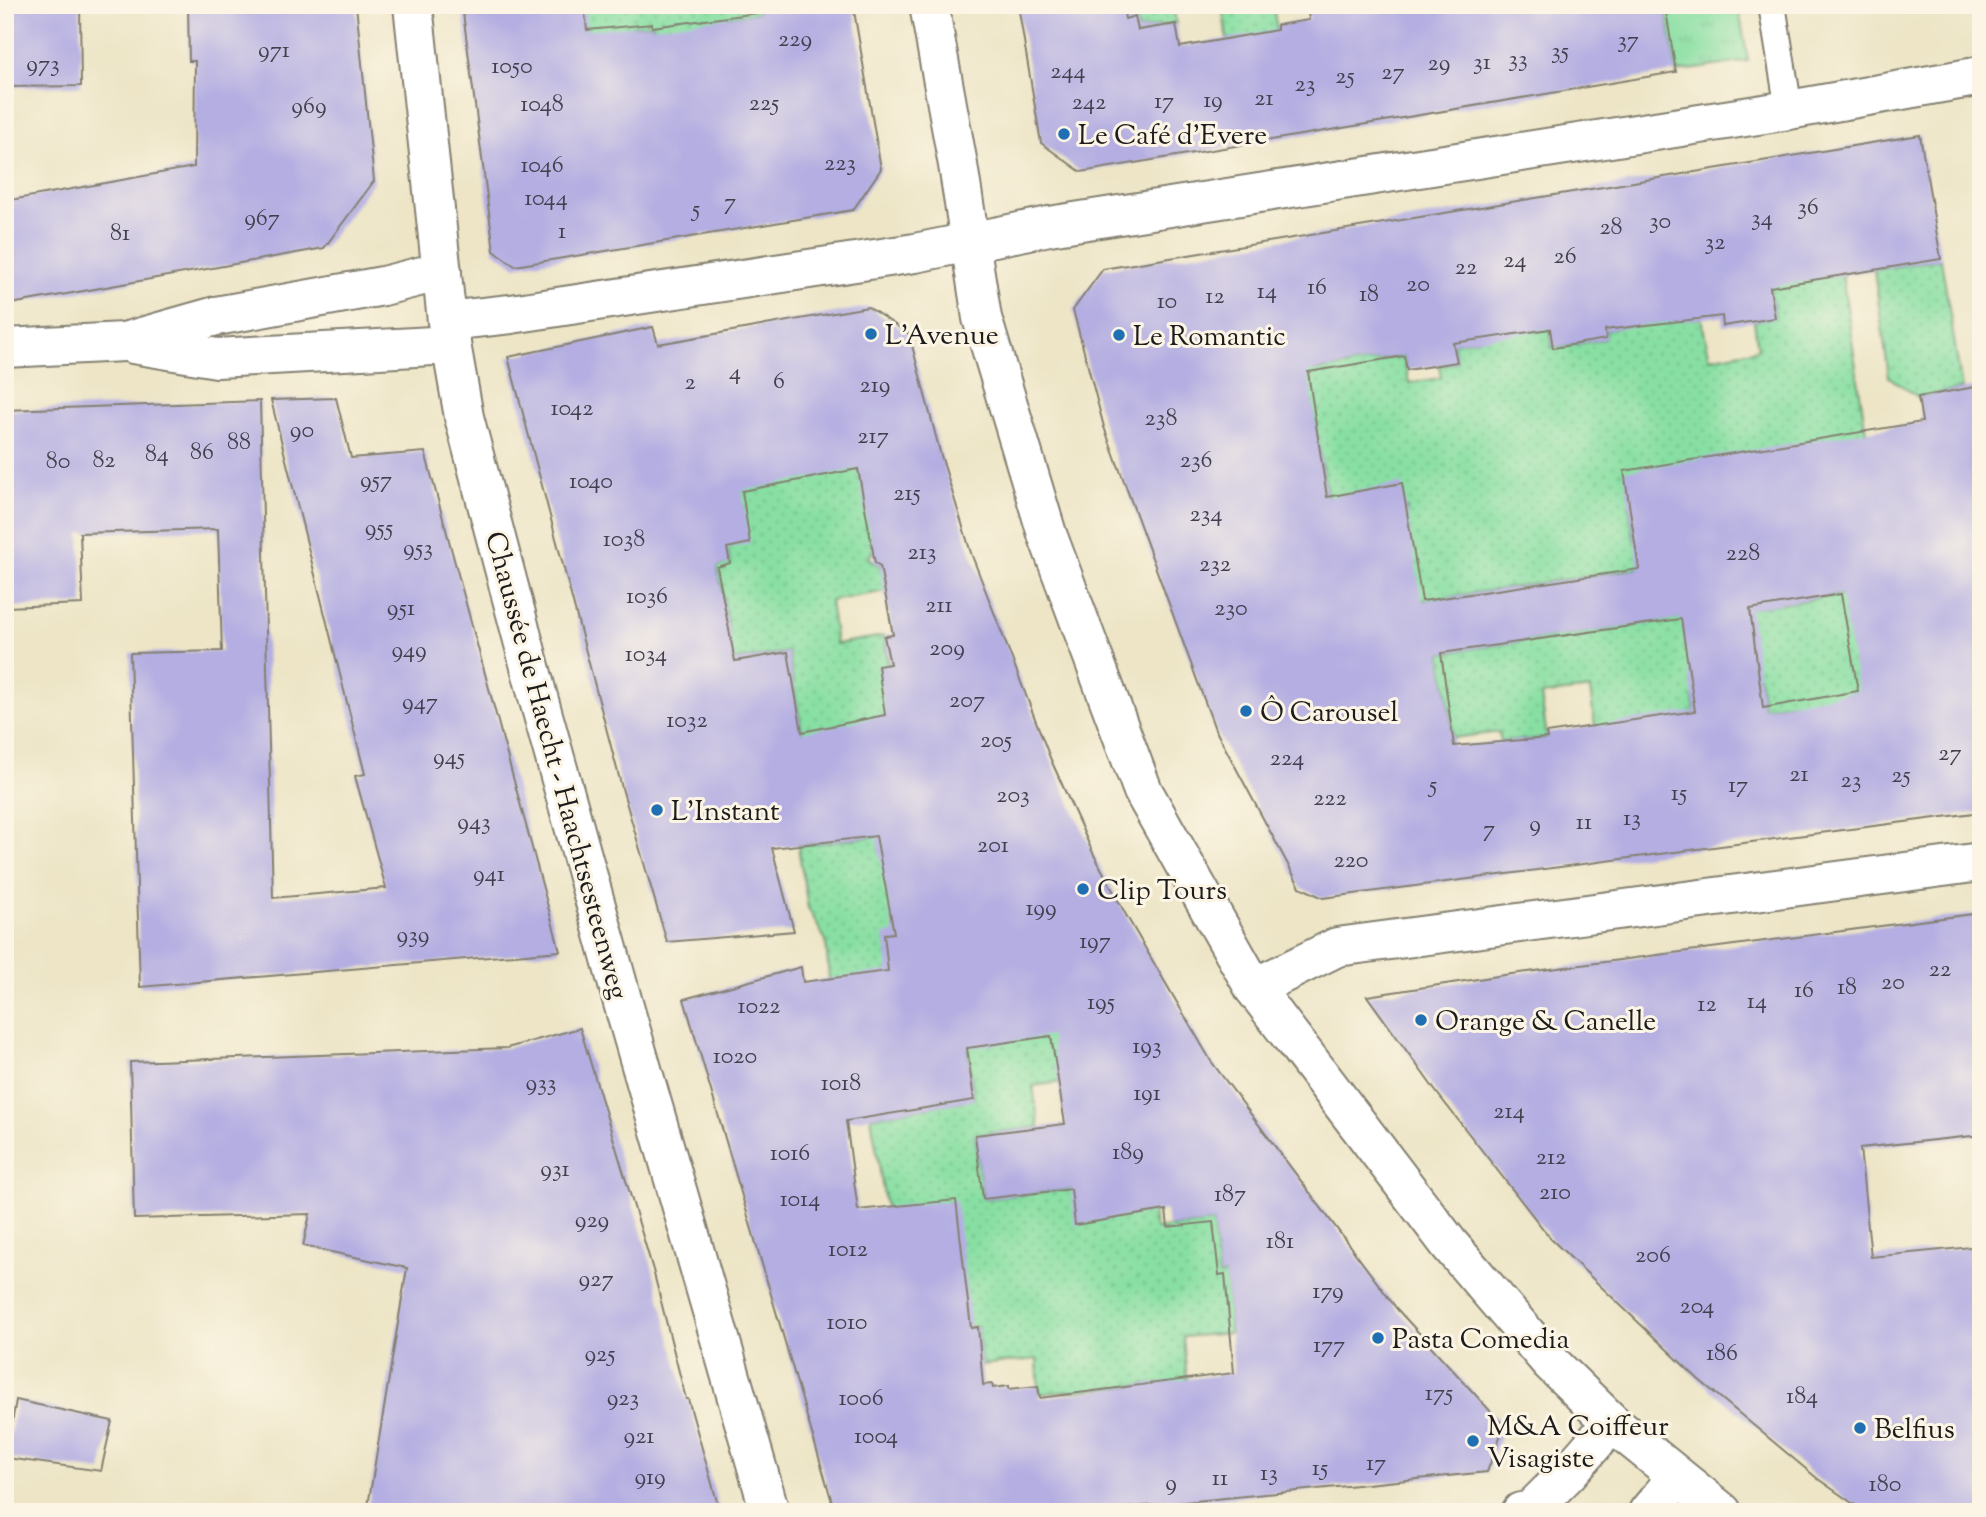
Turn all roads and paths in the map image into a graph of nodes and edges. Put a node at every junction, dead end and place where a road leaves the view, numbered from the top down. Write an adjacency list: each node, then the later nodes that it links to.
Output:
1 (412, 5): 7 (street, Chaussée de Haecht - Haachtsesteenweg)
2 (929, 5): 6 (street)
3 (1772, 5): 5 (lane)
4 (1981, 76): 5 (street)
5 (1789, 110): 6 (street)
6 (970, 242): 8 (street); 12 (street)
7 (442, 271): 8 (street, Chaussée de Haecht - Haachtsesteenweg); 9 (street)
8 (449, 333): 9 (street); 16 (street, Chaussée de Haecht - Haachtsesteenweg)
9 (124, 342): 10 (street)
10 (5, 348)
11 (1981, 862): 12 (street)
12 (1254, 988): 13 (street)
13 (1612, 1423): 14 (street); 15 (street)
14 (1677, 1477): 17 (street); 18 (street)
15 (1527, 1511)
16 (770, 1512)
17 (1648, 1512)
18 (1722, 1512)

